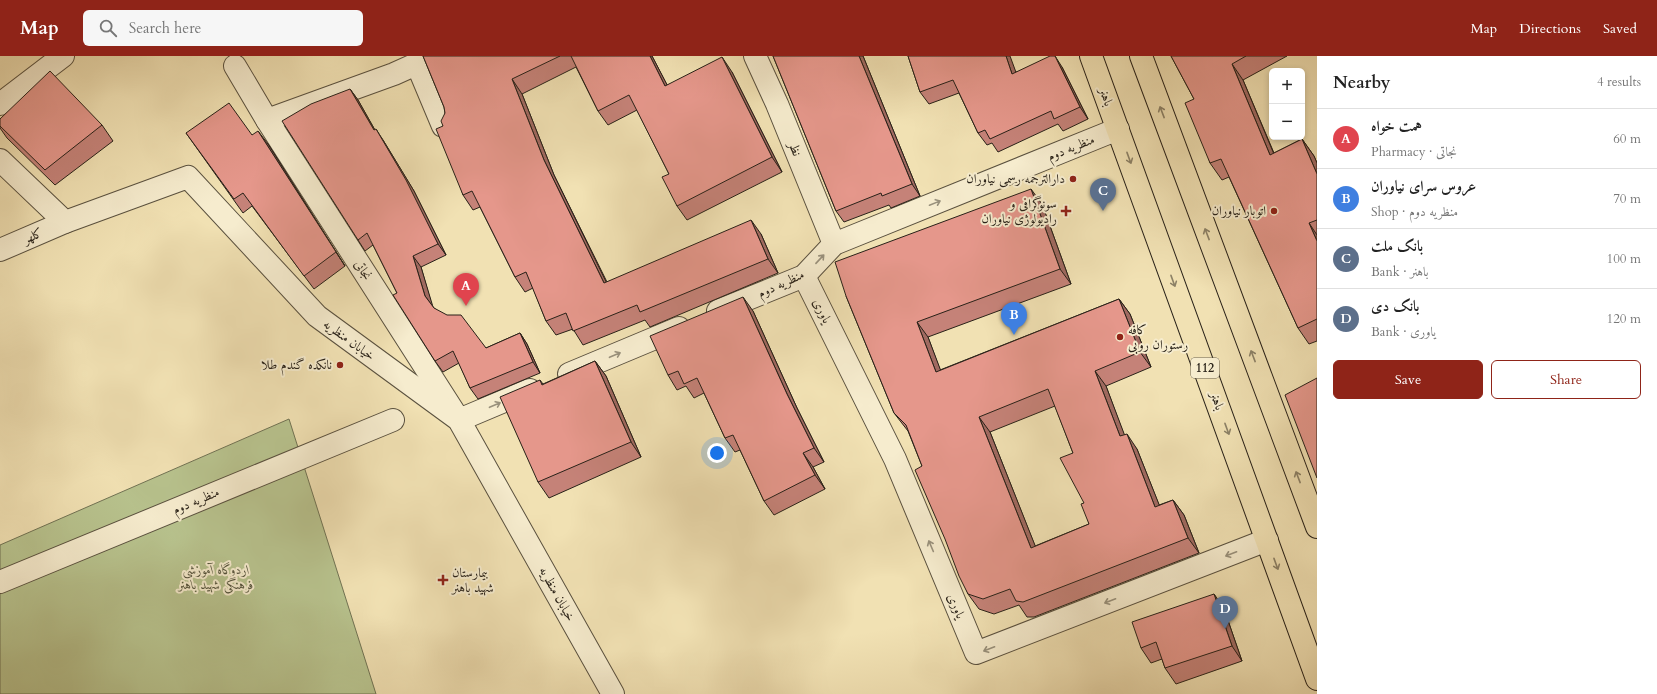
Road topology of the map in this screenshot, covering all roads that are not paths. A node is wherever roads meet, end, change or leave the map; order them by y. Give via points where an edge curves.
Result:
1 (63, 56) edge
2 (755, 56) edge
3 (1091, 56) edge
4 (1141, 56) edge
5 (425, 60) edge
6 (235, 66) dead end
7 (0, 104) edge
8 (267, 120) junction
9 (443, 126) edge
10 (1118, 129) junction
11 (0, 160) edge
12 (65, 222) junction
13 (834, 244) junction
14 (0, 250) edge
15 (804, 276) junction
16 (393, 420) dead end
17 (459, 420) junction
18 (1317, 527) edge
19 (1267, 540) junction
20 (0, 582) edge
21 (1317, 679) edge
22 (613, 694) edge

1 - 7 street
2 - 13 street, نظر
3 - 10 main road, باهنر / 112
18 -> 4 main road
5 - 8 street
5 - 9 street
6 - 8 street, نجاتی
8 - 17 street, نجاتی
13 -> 10 street, منظریه دوم
10 -> 19 main road, باهنر / 112
11 - 12 street
12 - 14 street, کلهر
12 - 17 street, خیابان منظریه via 188,177 317,316
15 -> 13 street, منظریه دوم
17 -> 15 street, منظریه دوم
19 -> 15 street, یاوری via 976,653 895,459
16 - 20 street, منظریه دوم
17 - 22 street, خیابان منظریه
19 -> 21 main road, باهنر / 112

